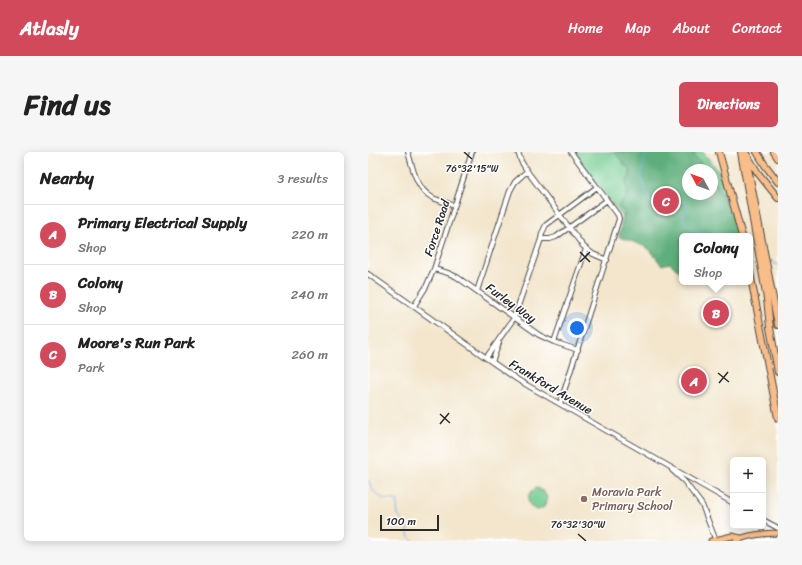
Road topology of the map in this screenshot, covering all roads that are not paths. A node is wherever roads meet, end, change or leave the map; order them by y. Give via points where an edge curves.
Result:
1 (408, 152) edge
2 (472, 152) edge
3 (518, 152) edge
4 (571, 152) edge
5 (720, 152) edge
6 (741, 152) edge
7 (745, 152) edge
8 (757, 152) edge
9 (774, 152) edge
10 (778, 158) edge
11 (527, 171) junction
12 (778, 182) edge
13 (598, 187) junction
14 (778, 198) edge
15 (607, 200) junction
16 (454, 206) junction
17 (560, 215) junction
18 (569, 228) junction
19 (740, 233) edge
20 (541, 239) junction
21 (586, 249) junction
22 (607, 260) junction
23 (434, 269) junction
24 (368, 274) edge
25 (752, 285) edge
26 (477, 291) junction
27 (767, 299) junction
28 (414, 306) junction
29 (514, 318) junction
30 (778, 325) edge
31 (501, 337) junction
32 (554, 342) junction
33 (778, 348) edge
34 (578, 350) junction
35 (486, 358) junction
36 (492, 362) junction
37 (778, 372) edge
38 (560, 404) junction
39 (778, 418) edge
40 (667, 466) junction
41 (690, 478) junction
42 (694, 494) junction
43 (730, 501) edge
44 (766, 522) edge
45 (778, 528) edge
46 (778, 533) edge
47 (738, 540) edge
48 (714, 541) edge

1 - 16 street via 421,187 434,198
2 - 16 street, Force Road
3 - 11 street
4 - 13 street
5 - 19 highway
6 - 27 highway
7 - 14 highway
7 - 30 highway
8 - 12 highway
9 - 10 highway
11 - 17 street
11 - 26 street via 515,182 510,191
13 - 15 street
13 - 17 street
15 - 18 street
15 - 22 street via 618,215 619,221
16 - 23 street, Force Road
17 - 18 street
17 - 20 street via 543,229
18 - 20 street via 553,238
18 - 21 street
20 - 29 street
21 - 22 street
21 - 32 street
22 - 34 street
23 - 26 street, Furley Way via 454,276
23 - 28 street, Force Road
24 - 28 street, Frankford Avenue
25 - 39 highway
26 - 29 street, Furley Way
27 - 33 highway
27 - 37 highway
28 - 35 street, Frankford Avenue
29 - 31 street
29 - 32 street, Furley Way
31 - 35 street
31 - 36 street
32 - 34 street, Furley Way
34 - 38 street
35 - 36 street, Frankford Avenue
36 - 38 street, Frankford Avenue
38 - 40 street, Frankford Avenue
40 - 41 street, Frankford Avenue
40 - 42 street via 684,480
41 - 42 street
41 - 43 street, Frankford Avenue
42 - 48 street via 705,511
44 - 45 street
46 - 47 main road via 760,534
47 - 48 main road via 732,536

